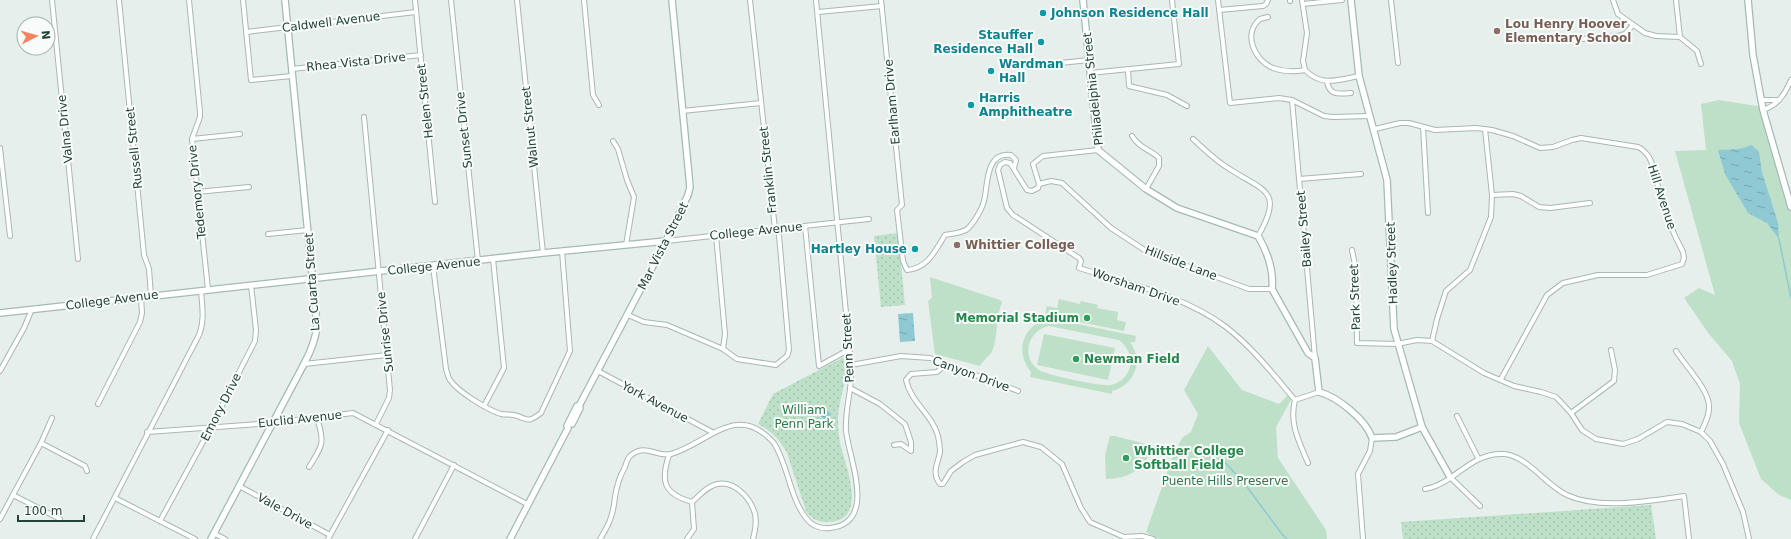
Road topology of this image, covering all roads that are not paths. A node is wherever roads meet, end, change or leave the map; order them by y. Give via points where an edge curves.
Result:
1 (52, 0) edge
2 (119, 0) edge
3 (189, 0) edge
4 (243, 0) edge
5 (285, 0) edge
6 (415, 0) edge
7 (451, 0) edge
8 (517, 0) edge
9 (584, 0) edge
10 (672, 0) edge
11 (750, 0) edge
12 (816, 0) edge
13 (882, 0) edge
14 (1083, 0) edge
15 (1172, 0) edge
16 (1218, 0) edge
17 (1268, 0) edge
18 (1342, 0) edge
19 (1351, 0) edge
20 (1391, 0) edge
21 (1613, 0) edge
22 (1676, 0) edge
23 (1748, 0) edge
24 (1303, 2) edge
25 (882, 6) junction
26 (1219, 10) junction
27 (416, 12) junction
28 (818, 12) junction
29 (1268, 17) dead end
30 (1633, 25) junction
31 (287, 27) junction
32 (246, 32) junction
33 (1680, 37) junction
34 (1571, 40) dead end
35 (421, 55) junction
36 (1089, 60) junction
37 (1398, 63) dead end
38 (1702, 64) dead end
39 (1032, 66) dead end
40 (292, 69) junction
41 (1128, 69) junction
42 (1305, 70) junction
43 (1090, 73) junction
44 (292, 76) junction
45 (1359, 76) junction
46 (1791, 80) edge
47 (1327, 82) junction
48 (1351, 93) dead end
49 (1292, 100) junction
50 (1761, 100) junction
51 (1779, 100) junction
52 (761, 103) junction
53 (599, 105) dead end
54 (1187, 106) dead end
55 (1763, 110) junction
56 (682, 111) junction
57 (1370, 116) junction
58 (364, 117) dead end
59 (1422, 128) junction
60 (1375, 129) junction
61 (1485, 129) junction
62 (240, 134) dead end
63 (1132, 136) dead end
64 (1193, 138) dead end
65 (192, 139) junction
66 (613, 141) dead end
67 (0, 148) edge
68 (1098, 150) junction
69 (1014, 168) junction
70 (1361, 174) dead end
71 (1299, 179) junction
72 (1039, 184) junction
73 (249, 187) dead end
74 (1146, 188) junction
75 (197, 192) junction
76 (1492, 195) junction
77 (435, 202) dead end
78 (1590, 203) dead end
79 (1791, 207) edge
80 (1428, 213) dead end
81 (869, 219) dead end
82 (839, 222) junction
83 (805, 226) junction
84 (775, 229) junction
85 (308, 230) junction
86 (268, 234) dead end
87 (10, 236) dead end
88 (716, 236) junction
89 (1258, 236) junction
90 (666, 241) junction
91 (626, 245) junction
92 (1352, 250) dead end
93 (562, 251) junction
94 (543, 253) junction
95 (78, 259) dead end
96 (493, 259) junction
97 (478, 261) junction
98 (433, 266) junction
99 (379, 272) junction
100 (312, 279) junction
101 (251, 285) junction
102 (208, 289) junction
103 (1272, 289) junction
104 (201, 290) junction
105 (151, 296) junction
106 (141, 297) junction
107 (32, 309) junction
108 (0, 313) edge
109 (628, 315) junction
110 (1432, 341) junction
111 (1397, 344) junction
112 (723, 349) junction
113 (850, 349) junction
114 (1611, 350) dead end
115 (1676, 351) dead end
116 (387, 355) junction
117 (1315, 358) junction
118 (944, 363) junction
119 (304, 364) junction
120 (851, 365) junction
121 (0, 371) edge
122 (598, 371) junction
123 (1501, 379) junction
124 (850, 388) junction
125 (1018, 392) dead end
126 (1319, 392) junction
127 (1295, 400) junction
128 (98, 404) dead end
129 (484, 406) junction
130 (1571, 413) junction
131 (1457, 416) dead end
132 (52, 418) dead end
133 (317, 418) junction
134 (272, 423) junction
135 (376, 424) junction
136 (1422, 427) junction
137 (211, 428) junction
138 (388, 430) junction
139 (147, 432) junction
140 (712, 432) junction
141 (1701, 432) junction
142 (1372, 438) junction
143 (41, 443) junction
144 (894, 445) dead end
145 (669, 454) junction
146 (1478, 458) junction
147 (1308, 463) dead end
148 (454, 465) junction
149 (309, 467) dead end
150 (87, 471) dead end
151 (1450, 477) junction
152 (239, 486) junction
153 (1425, 489) dead end
154 (13, 495) junction
155 (115, 498) junction
156 (692, 502) junction
157 (527, 504) junction
158 (1480, 506) dead end
159 (0, 519) edge
160 (60, 519) dead end
161 (160, 521) junction
162 (215, 534) junction
163 (329, 537) edge
164 (93, 539) edge
165 (195, 539) edge
166 (211, 539) edge
167 (225, 539) edge
168 (415, 539) edge
169 (510, 539) edge
170 (600, 539) edge
171 (687, 539) edge
172 (753, 539) edge
173 (1153, 539) edge
174 (1363, 539) edge
175 (1689, 539) edge
176 (1749, 539) edge

1 - 95 street, Valna Drive
2 - 105 street, Russell Street via 144,254 149,269
3 - 65 street, Tedemory Drive via 200,112
4 - 32 street
5 - 31 street, La Cuarta Street
6 - 27 street, Helen Street
7 - 97 street, Sunset Drive
8 - 94 street, Walnut Street
9 - 53 street via 593,95
10 - 56 street, Mar Vista Street
11 - 52 street, Franklin Street
12 - 28 street, Penn Street
13 - 25 street, Earlham Drive
14 - 36 street, Philadelphia Street
15 - 41 street via 1179,64
16 - 26 street
17 - 26 street via 1263,6
18 - 24 street
19 - 45 street, Hadley Street
20 - 37 street
21 - 30 street via 1618,14
22 - 33 street
23 - 50 street via 1753,55
24 - 42 street via 1307,33 1303,61
25 - 28 street
25 - 69 street, Earlham Drive via 902,205 897,210 903,261 907,270 928,262 945,235 966,229 976,217 984,202 989,171 996,160 1004,155 1011,155 1016,160
26 - 49 street via 1230,103 1279,98
27 - 31 street, Caldwell Avenue
27 - 35 street, Helen Street
28 - 82 street, Penn Street
29 - 42 street via 1260,19 1254,28 1251,42 1254,49 1271,68 1288,72
30 - 33 street via 1648,34
30 - 34 street via 1625,34 1618,36
31 - 32 street, Caldwell Avenue
31 - 40 street, La Cuarta Street
32 - 44 street, Rhea Vista Drive via 251,80
33 - 38 street via 1697,51
35 - 40 street, Rhea Vista Drive
35 - 77 street, Helen Street
36 - 39 street
36 - 43 street, Philadelphia Street
40 - 44 street, La Cuarta Street
41 - 43 street
41 - 54 street via 1129,86 1167,95
42 - 47 street via 1317,80
43 - 68 street, Philadelphia Street
44 - 85 street, La Cuarta Street
45 - 47 street
45 - 57 street, Hadley Street
46 - 51 street
47 - 48 street via 1329,90 1333,93
49 - 57 street via 1324,116
49 - 71 street, Bailey Street
50 - 51 street
50 - 55 street
51 - 55 street via 1772,107
52 - 56 street
52 - 84 street, Franklin Street
55 - 79 street
56 - 90 street, Mar Vista Street via 690,187
57 - 60 street, Hadley Street
58 - 99 street, Sunrise Drive
59 - 60 street, Hill Avenue via 1404,123
59 - 61 street, Hill Avenue
59 - 80 street
60 - 111 street, Hadley Street via 1389,194 1394,329
61 - 76 street
61 - 123 street, Hill Avenue via 1513,136 1540,148 1553,147 1581,138 1643,149 1654,169 1659,192 1684,258 1682,264 1647,275 1598,275 1563,283 1547,295
62 - 65 street
63 - 74 street via 1139,146 1159,158 1159,166
64 - 89 street via 1213,158 1266,191 1270,200 1270,210
65 - 75 street, Tedemory Drive
66 - 91 street via 634,196
67 - 87 street
68 - 72 street via 1043,156 1033,164
68 - 74 street, Philadelphia Street
69 - 72 street via 1027,190 1032,191 1038,188
69 - 127 street, Worsham Drive via 1005,162 998,170 1007,208 1013,215 1079,258 1079,268 1184,303 1225,326 1245,344
70 - 71 street
71 - 117 street, Bailey Street
72 - 103 street, Hillside Lane via 1051,181 1062,183 1111,228 1146,251 1249,289
73 - 75 street
74 - 89 street, Philadelphia Street via 1177,208
75 - 102 street, Tedemory Drive
76 - 78 street via 1513,194 1539,207 1550,208
76 - 110 street via 1491,217 1475,260 1470,270 1446,291
81 - 82 street, College Avenue
82 - 83 street, College Avenue
82 - 113 street, Penn Street
83 - 84 street, College Avenue
83 - 113 street via 819,366
84 - 88 street, College Avenue
84 - 112 street, Franklin Street via 779,235 789,350 776,365 737,359
85 - 86 street
85 - 100 street, La Cuarta Street
88 - 90 street, College Avenue
88 - 112 street via 725,334
89 - 103 street via 1271,265 1274,278
90 - 91 street, College Avenue
90 - 109 street, Mar Vista Street
91 - 93 street, College Avenue
92 - 111 street, Park Street via 1356,270 1357,343
93 - 94 street, College Avenue
93 - 129 street via 570,351 541,413 533,420 524,420
94 - 96 street, College Avenue
96 - 97 street, College Avenue
96 - 129 street via 504,368
97 - 98 street, College Avenue
98 - 99 street, College Avenue
98 - 129 street via 446,369 455,385
99 - 100 street, College Avenue
99 - 116 street, Sunrise Drive
100 - 101 street, College Avenue
100 - 119 street, La Cuarta Street via 317,334
101 - 102 street, College Avenue
101 - 137 street, Emory Drive via 256,330 254,341
102 - 104 street, College Avenue
103 - 117 street via 1308,353
104 - 105 street, College Avenue
104 - 139 street via 203,316 199,335
105 - 106 street, College Avenue
106 - 107 street, College Avenue
106 - 128 street via 140,322
107 - 108 street, College Avenue
107 - 121 street
109 - 112 street via 644,322 666,325
109 - 122 street, Mar Vista Street
110 - 111 street via 1417,340
110 - 123 street via 1484,372
111 - 136 street, Hadley Street
113 - 120 street, Penn Street
114 - 130 street via 1615,370 1614,381
115 - 141 street via 1707,396 1710,406
116 - 119 street
116 - 135 street, Sunrise Drive via 389,398
117 - 126 street
118 - 120 street, Canyon Drive via 930,358 902,356
118 - 125 street, Canyon Drive
118 - 173 street via 937,372 911,374 906,380 912,397 929,417 938,435 940,452 936,465 936,479 940,484 943,484 951,471 975,455 1023,442 1041,447 1062,464 1081,508 1090,522 1124,537 1142,536
119 - 134 street, La Cuarta Street
120 - 124 street, Penn Street
122 - 140 street, York Avenue
122 - 157 street, Mar Vista Street via 570,428
123 - 130 street via 1514,386 1556,397
124 - 140 street, Penn Street via 846,432 855,472 857,499 853,515 836,527 816,526 806,518 778,449 768,437 756,429 743,426 729,426
124 - 144 street via 880,404 905,424 911,451 901,444
126 - 127 street
126 - 142 street via 1337,400 1364,423
127 - 147 street via 1292,420
130 - 141 street via 1582,430 1596,439 1623,444 1638,439 1667,422 1682,424
131 - 146 street
132 - 143 street
133 - 134 street, Euclid Avenue
133 - 135 street, Euclid Avenue via 353,413
133 - 149 street via 323,435 321,448
134 - 137 street, Euclid Avenue
134 - 152 street, La Cuarta Street
135 - 138 street, Euclid Avenue
136 - 142 street via 1396,437
136 - 151 street, Hadley Street
137 - 139 street, Euclid Avenue
137 - 161 street, Emory Drive
138 - 148 street, Euclid Avenue
138 - 163 street
139 - 155 street
140 - 145 street, Penn Street via 697,443
141 - 176 street via 1724,464 1743,512
142 - 174 street via 1370,451 1358,474
143 - 150 street via 85,466
143 - 154 street
145 - 156 street via 664,469 665,483 669,491 678,498
145 - 170 street via 651,450 638,451 629,457 618,484 611,517
146 - 151 street
146 - 175 street via 1506,454 1521,460 1567,495 1588,502 1684,496
148 - 157 street, Euclid Avenue
148 - 168 street
151 - 153 street via 1441,484
151 - 158 street, Hadley Street
152 - 162 street, La Cuarta Street
152 - 163 street, Vale Drive
154 - 159 street
154 - 160 street
155 - 161 street
155 - 164 street
156 - 171 street via 694,529
156 - 172 street via 704,490 715,485 728,484 736,488 748,499 756,515
157 - 169 street, Mar Vista Street
161 - 165 street
162 - 166 street, La Cuarta Street
162 - 167 street

